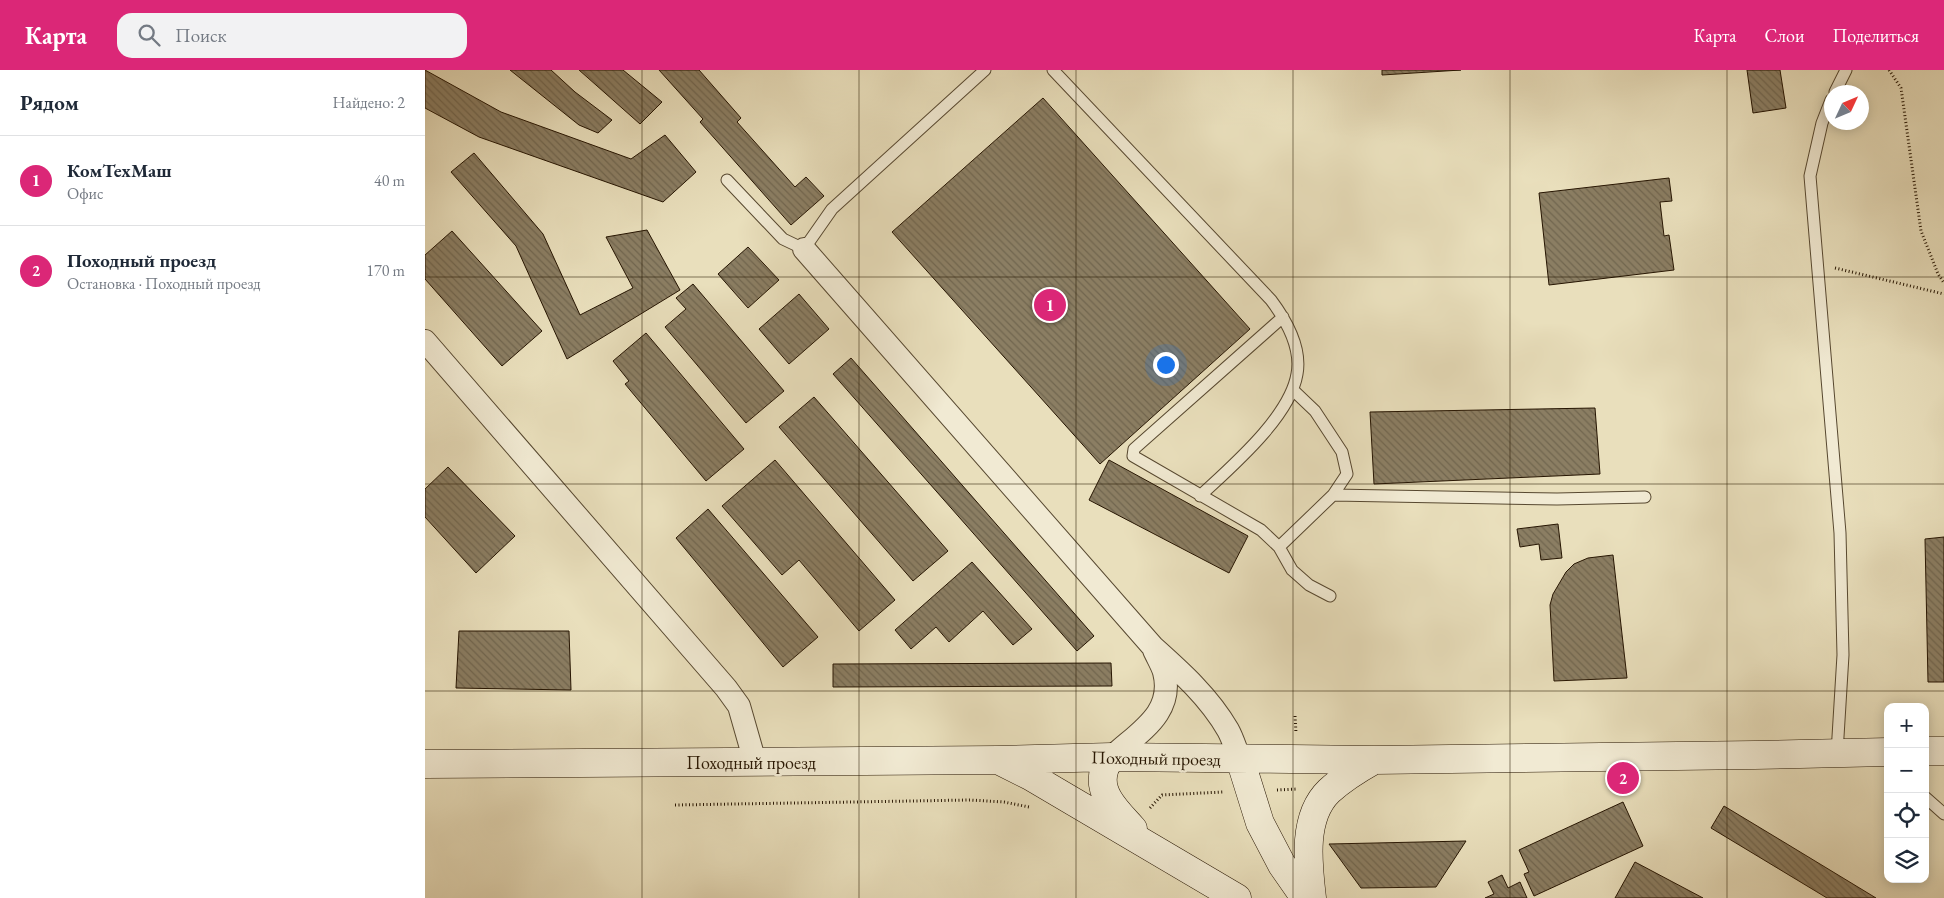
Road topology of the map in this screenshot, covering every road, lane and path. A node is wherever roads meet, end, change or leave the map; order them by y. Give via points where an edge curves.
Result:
1 (985, 70) edge
2 (1053, 70) edge
3 (1846, 70) edge
4 (1889, 70) edge
5 (1838, 85) edge
6 (1824, 118) edge
7 (727, 180) dead end
8 (804, 249) junction
9 (1818, 263) junction
10 (1944, 283) edge
11 (1944, 294) edge
12 (1283, 317) junction
13 (425, 341) edge
14 (1293, 390) junction
15 (1333, 495) junction
16 (1200, 496) junction
17 (1645, 497) dead end
18 (1279, 547) junction
19 (1330, 596) dead end
20 (1153, 647) junction
21 (1295, 716) dead end
22 (1296, 741) dead end
23 (1929, 751) edge
24 (1944, 751) edge
25 (1837, 753) junction
26 (1884, 754) edge
27 (1112, 757) junction
28 (1240, 759) junction
29 (999, 760) junction
30 (1374, 760) junction
31 (755, 762) junction
32 (425, 764) edge
33 (1929, 801) edge
34 (675, 805) dead end
35 (1037, 811) dead end
36 (1944, 814) edge
37 (1151, 847) junction
38 (1237, 898) edge
39 (1305, 898) edge
40 (1312, 898) edge

1 - 8 lane via 832,209
2 - 12 lane via 1271,300
3 - 5 lane
4 - 10 path via 1901,88 1921,231
6 - 9 lane via 1810,176
7 - 8 lane via 783,239
8 - 20 street
9 - 11 path
9 - 25 lane via 1840,532 1843,655
12 - 14 lane via 1297,349
12 - 16 lane via 1134,448 1133,456
13 - 31 street via 726,688 739,706
14 - 15 lane via 1315,411 1342,452 1347,474
14 - 16 lane via 1269,427
15 - 17 lane via 1557,499
15 - 18 lane
16 - 18 lane via 1261,530
18 - 19 lane via 1292,570 1309,585
20 - 27 street via 1164,672 1164,693 1159,713 1149,726
20 - 28 street via 1211,704 1229,732
21 - 22 path
23 - 24 main road
25 - 26 main road, Походный проезд
25 - 30 main road, Походный проезд
27 - 28 main road, Походный проезд
27 - 29 main road, Походный проезд
27 - 37 main road via 1104,771 1103,785 1110,803
28 - 30 main road, Походный проезд
28 - 39 main road via 1260,823 1282,866
29 - 31 main road, Походный проезд
29 - 37 main road
30 - 40 main road via 1349,774 1328,792 1316,810 1307,862
31 - 32 main road, Походный проезд
33 - 36 lane
34 - 35 path via 970,800 1005,802
37 - 38 main road

